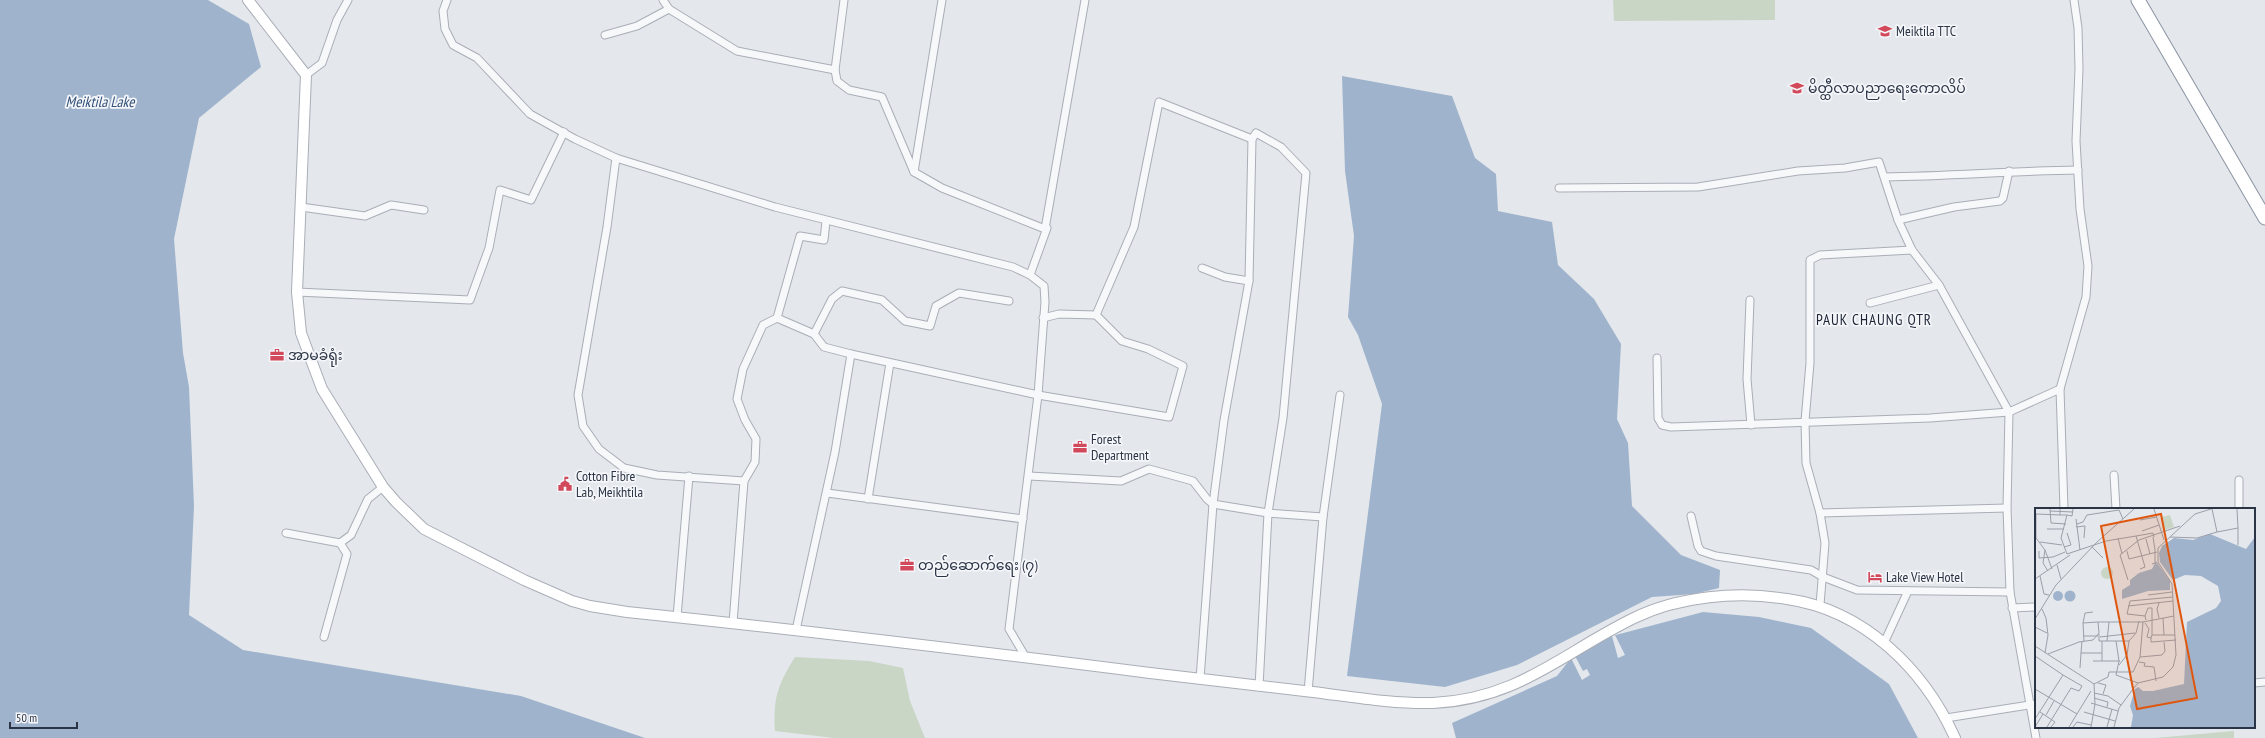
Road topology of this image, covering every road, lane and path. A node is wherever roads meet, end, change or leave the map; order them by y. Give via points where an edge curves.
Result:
1 (248, 0) edge
2 (348, 0) edge
3 (447, 0) edge
4 (663, 0) edge
5 (844, 0) edge
6 (942, 0) edge
7 (1085, 0) edge
8 (2074, 0) edge
9 (2138, 0) edge
10 (669, 9) junction
11 (605, 35) dead end
12 (835, 70) junction
13 (306, 75) junction
14 (564, 132) junction
15 (1252, 139) junction
16 (616, 158) junction
17 (2078, 170) junction
18 (2009, 171) junction
19 (914, 172) junction
20 (1885, 177) junction
21 (1560, 188) dead end
22 (301, 207) junction
23 (424, 210) dead end
24 (2265, 218) edge
25 (1898, 220) junction
26 (826, 221) junction
27 (1045, 228) junction
28 (1912, 250) junction
29 (1202, 268) dead end
30 (1030, 275) junction
31 (1249, 281) junction
32 (1939, 285) junction
33 (297, 292) junction
34 (1750, 300) dead end
35 (1009, 301) dead end
36 (1870, 303) dead end
37 (1096, 315) junction
38 (777, 318) junction
39 (1044, 318) junction
40 (814, 334) junction
41 (851, 354) junction
42 (1657, 358) dead end
43 (890, 363) junction
44 (2060, 389) junction
45 (1340, 395) dead end
46 (1038, 396) junction
47 (2009, 412) junction
48 (1805, 421) junction
49 (1751, 425) junction
50 (2114, 475) dead end
51 (689, 476) junction
52 (1029, 476) junction
53 (2239, 480) dead end
54 (744, 481) junction
55 (383, 487) junction
56 (827, 493) junction
57 (868, 499) junction
58 (1213, 504) junction
59 (2007, 508) junction
60 (2064, 508) edge
61 (2116, 508) edge
62 (2239, 508) edge
63 (1268, 513) junction
64 (1820, 513) junction
65 (1691, 516) dead end
66 (1323, 517) junction
67 (1023, 520) junction
68 (286, 533) dead end
69 (340, 544) junction
70 (1823, 577) junction
71 (1908, 591) junction
72 (2010, 592) junction
73 (1820, 605) junction
74 (2035, 607) edge
75 (2012, 608) junction
76 (677, 617) junction
77 (733, 623) junction
78 (796, 630) junction
79 (324, 638) dead end
80 (1884, 642) junction
81 (1025, 656) junction
82 (1200, 679) junction
83 (2265, 682) edge
84 (2255, 683) edge
85 (1259, 687) junction
86 (1308, 692) junction
87 (2033, 704) edge
88 (1946, 718) junction
89 (2035, 727) edge
90 (2035, 728) edge
91 (1955, 738) edge
92 (2036, 738) edge

1 - 13 street
2 - 13 street via 337,20 322,63
3 - 14 street via 443,11 445,29 453,45 477,58 530,114
4 - 10 street
5 - 12 street
6 - 19 street
7 - 27 street
8 - 17 street via 2079,69 2076,141
9 - 24 highway
10 - 11 street via 637,26
10 - 12 street via 737,51
12 - 19 street via 837,81 849,90 882,97
13 - 22 street
14 - 16 street
14 - 33 street via 531,200 500,190 489,248 470,300
15 - 31 street
15 - 37 street via 1159,102 1134,227
15 - 63 street via 1256,132 1282,147 1306,174 1283,418
16 - 26 street
16 - 51 street via 607,227 578,395 583,426 599,449 624,468 656,475
17 - 18 street
17 - 44 street via 2088,266 2086,297
18 - 20 street via 1954,176
18 - 25 street via 2003,198 2000,201 1954,207
19 - 27 street via 942,188
20 - 21 street via 1879,162 1845,168 1798,171 1698,187
20 - 25 street
22 - 23 street via 365,216 391,205
22 - 33 street
25 - 28 street
26 - 30 street via 1013,267
26 - 38 street via 824,240 800,236
27 - 30 street
28 - 32 street
28 - 48 street via 1820,255 1810,260 1810,363
29 - 31 street via 1225,277
30 - 39 street via 1044,286
31 - 58 street via 1224,420
32 - 36 street
32 - 47 street
33 - 55 street via 301,333 322,389
34 - 49 street via 1746,379
35 - 40 street via 959,293 936,306 930,326 904,321 882,300 842,292 832,300
37 - 39 street via 1059,314
37 - 46 street via 1122,342 1148,349 1183,366 1169,417
38 - 40 street
38 - 54 street via 763,325 741,376 737,398 745,420 756,438 755,462
39 - 46 street
40 - 41 street via 824,347
41 - 43 street
41 - 56 street
42 - 49 street via 1658,418 1662,425
43 - 46 street
43 - 57 street
44 - 47 street
44 - 60 street
45 - 66 street
46 - 52 street
47 - 48 street via 1930,418
47 - 59 street
48 - 49 street
48 - 64 street via 1806,463
50 - 61 street
51 - 54 street
51 - 76 street
52 - 58 street via 1121,481 1149,469 1194,481
52 - 67 street
53 - 62 street
54 - 77 street
55 - 69 street via 368,499 351,535
55 - 76 street via 424,529 551,592 590,606
56 - 57 street
56 - 78 street
57 - 67 street
58 - 63 street
58 - 82 street
59 - 64 street
59 - 72 street
63 - 66 street
63 - 85 street
64 - 70 street via 1825,544
65 - 70 street via 1698,546 1702,551 1716,556 1812,570
66 - 86 street
67 - 81 street via 1009,629
68 - 69 street
69 - 79 street via 347,554
70 - 71 street via 1857,590
70 - 73 street
71 - 72 street
71 - 80 street
72 - 75 street
73 - 80 street via 1843,615
73 - 86 street via 1760,596 1707,598 1669,606 1636,617 1535,676 1475,699 1410,703
74 - 75 street
75 - 87 street
76 - 77 street
77 - 78 street
78 - 81 street
80 - 88 street via 1917,677
81 - 82 street
82 - 85 street
83 - 84 street
85 - 86 street
87 - 88 street
87 - 89 street
88 - 91 street
90 - 92 street

